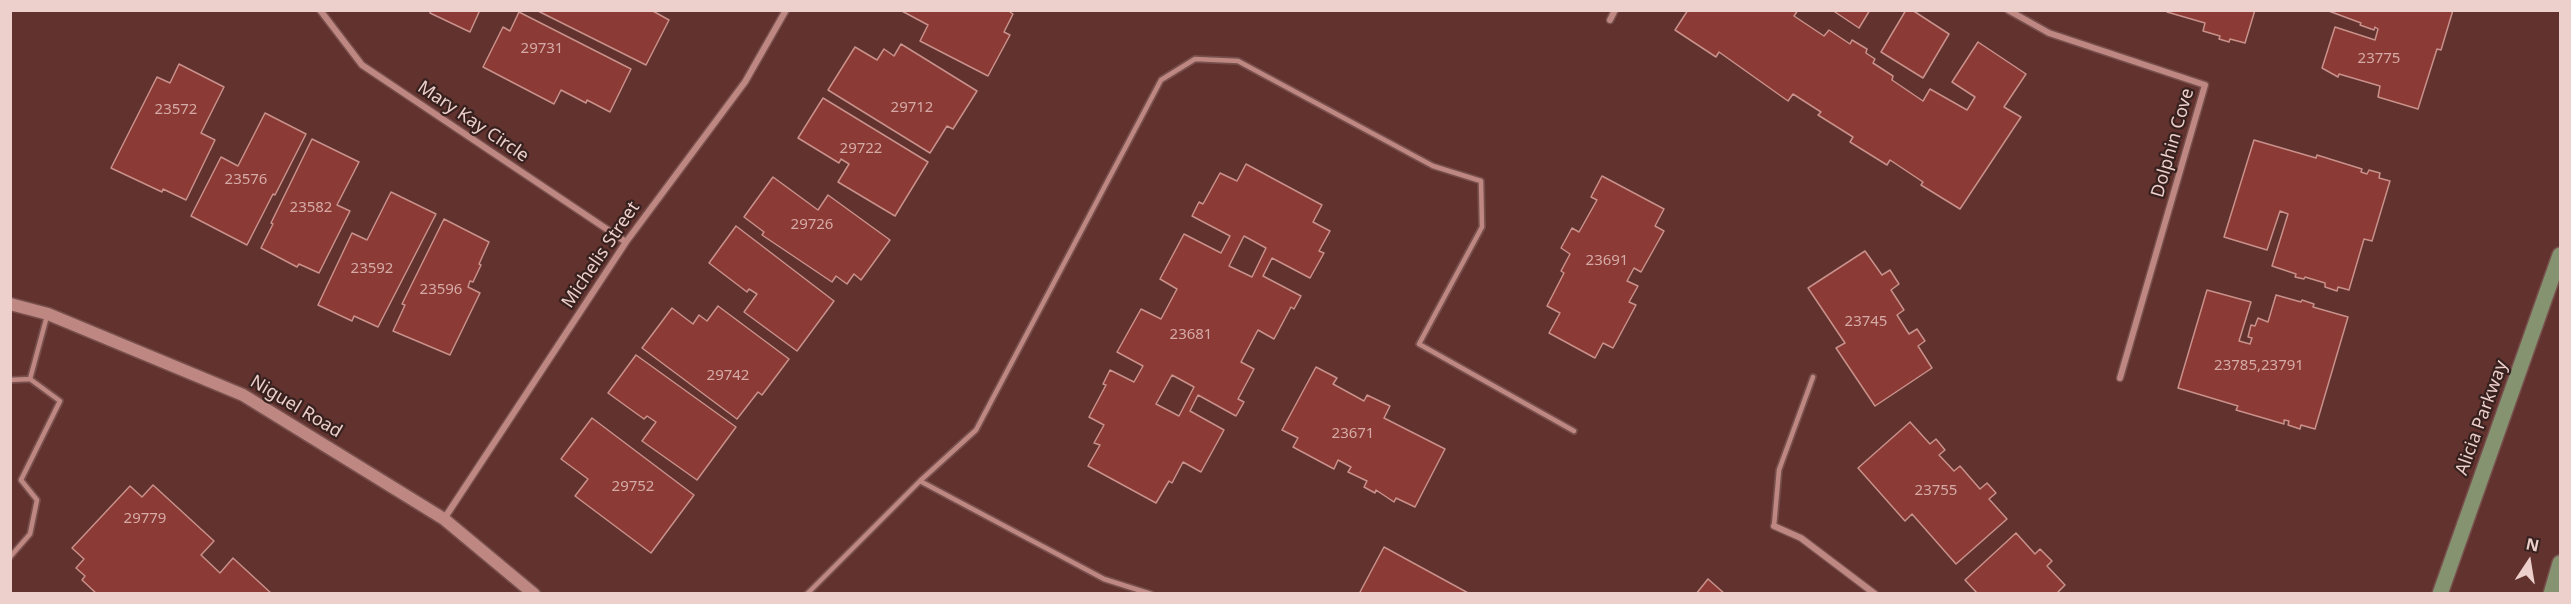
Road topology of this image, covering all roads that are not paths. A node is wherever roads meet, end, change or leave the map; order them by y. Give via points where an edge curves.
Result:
1 (320, 10) edge
2 (786, 10) edge
3 (1615, 10) edge
4 (2008, 10) edge
5 (1610, 20) dead end
6 (626, 242) junction
7 (2560, 255) edge
8 (10, 304) edge
9 (48, 314) junction
10 (1813, 378) dead end
11 (2120, 378) dead end
12 (30, 379) junction
13 (10, 380) edge
14 (1574, 431) dead end
15 (920, 481) junction
16 (444, 519) junction
17 (1774, 526) joint
18 (10, 557) edge
19 (2560, 563) edge
20 (534, 594) edge
21 (807, 594) edge
22 (1151, 594) edge
23 (1875, 594) edge
24 (2440, 594) edge
25 (2551, 594) edge

1 - 6 street, Mary Kay Circle via 362,65
2 - 6 street, Michelis Street via 745,82
3 - 5 street
4 - 11 street, Dolphin Cove via 2049,33 2205,85
6 - 16 street, Michelis Street
7 - 24 main road, Alicia Parkway
8 - 9 main road, Niguel Road
9 - 12 lane
9 - 16 main road, Niguel Road via 243,396
10 - 17 lane via 1779,470
12 - 13 lane
12 - 18 lane via 60,401 21,480 37,500 30,534
14 - 15 lane via 1419,344 1482,227 1481,181 1433,166 1238,61 1195,59 1161,80 976,430
15 - 21 lane
15 - 22 lane via 1104,579
16 - 20 main road, Niguel Road
17 - 23 street via 1801,538
19 - 25 main road

